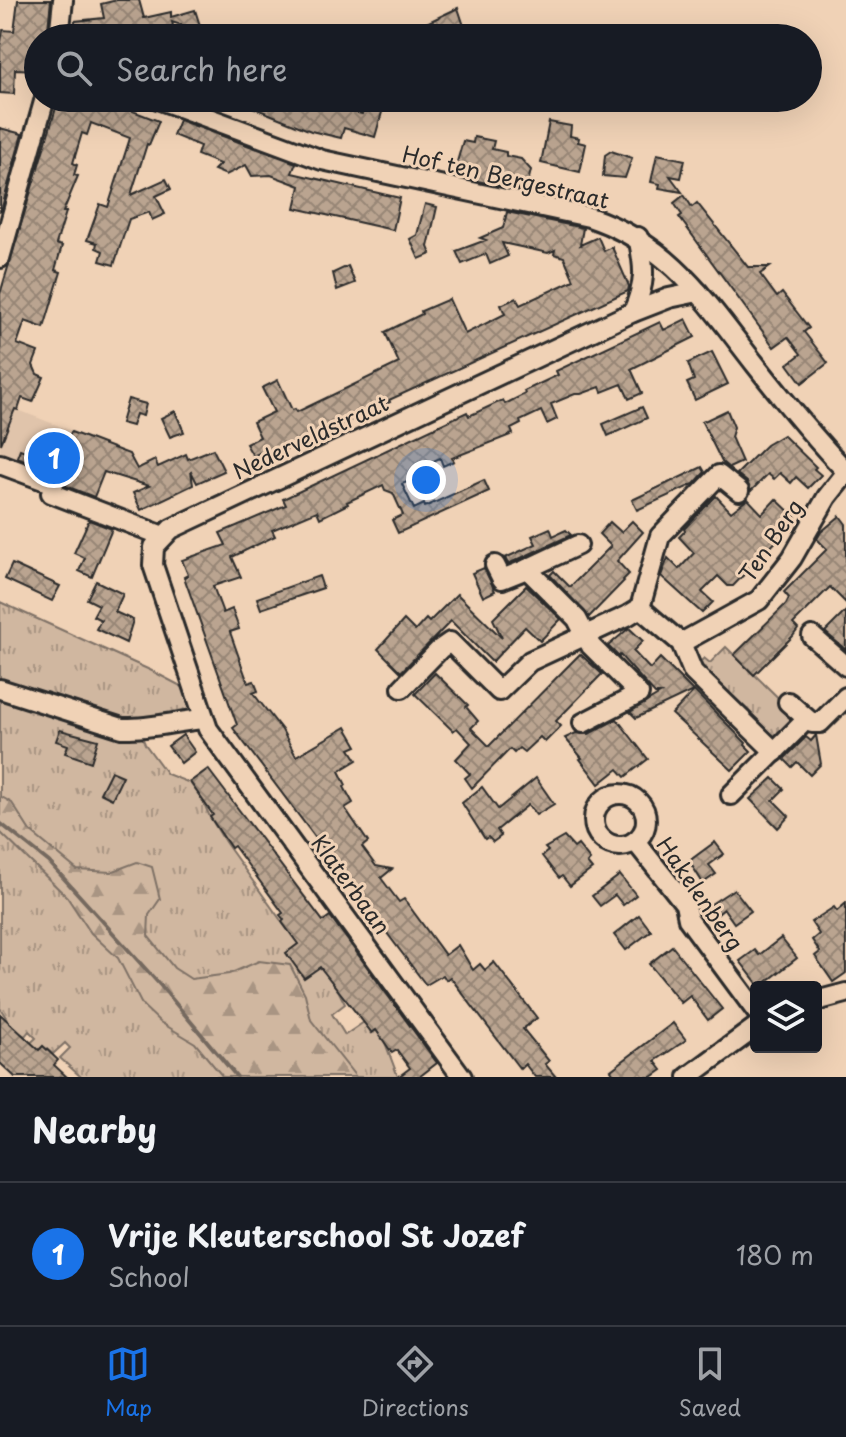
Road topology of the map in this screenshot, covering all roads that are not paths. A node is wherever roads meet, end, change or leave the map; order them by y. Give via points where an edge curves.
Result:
1 (63, 0) edge
2 (60, 24) edge
3 (41, 112) edge
4 (193, 112) edge
5 (638, 237) junction
6 (0, 258) edge
7 (698, 292) junction
8 (633, 312) junction
9 (0, 464) edge
10 (846, 472) edge
11 (739, 491) dead end
12 (163, 536) junction
13 (578, 545) dead end
14 (495, 565) dead end
15 (527, 569) junction
16 (640, 608) junction
17 (812, 636) dead end
18 (585, 637) junction
19 (681, 643) junction
20 (846, 666) edge
21 (402, 688) dead end
22 (0, 689) edge
23 (846, 697) edge
24 (788, 702) dead end
25 (204, 719) junction
26 (806, 720) junction
27 (583, 723) dead end
28 (775, 752) junction
29 (731, 795) dead end
30 (635, 841) dead end
31 (846, 993) edge
32 (822, 999) edge
33 (750, 1003) edge
34 (750, 1031) edge
35 (462, 1077) edge
36 (688, 1077) edge

1 - 2 street
3 - 6 street
4 - 5 street, Hof ten Bergestraat via 322,160 589,217
5 - 7 street, Hof ten Bergestraat
5 - 8 street via 645,270
7 - 8 street, Nederveldstraat
7 - 10 street, Hof ten Bergestraat
8 - 12 street, Nederveldstraat via 256,487
9 - 12 street via 54,484 51,493
10 - 19 street, Ten Berg via 759,600
11 - 16 street via 719,475 660,536
12 - 25 street, Klaterbaan via 154,547 153,565
13 - 15 street
14 - 15 street via 502,579
15 - 18 street via 577,619
16 - 18 street
16 - 19 street
17 - 20 street
18 - 21 street via 530,661 499,691 450,642
18 - 27 street via 639,694
19 - 28 street via 693,672
22 - 25 street via 122,728
23 - 26 street via 820,723
24 - 26 street
25 - 35 street, Klaterbaan
26 - 28 street
28 - 29 street
30 - 33 street, Hakelenberg via 685,904 688,919
31 - 32 street
34 - 36 street

